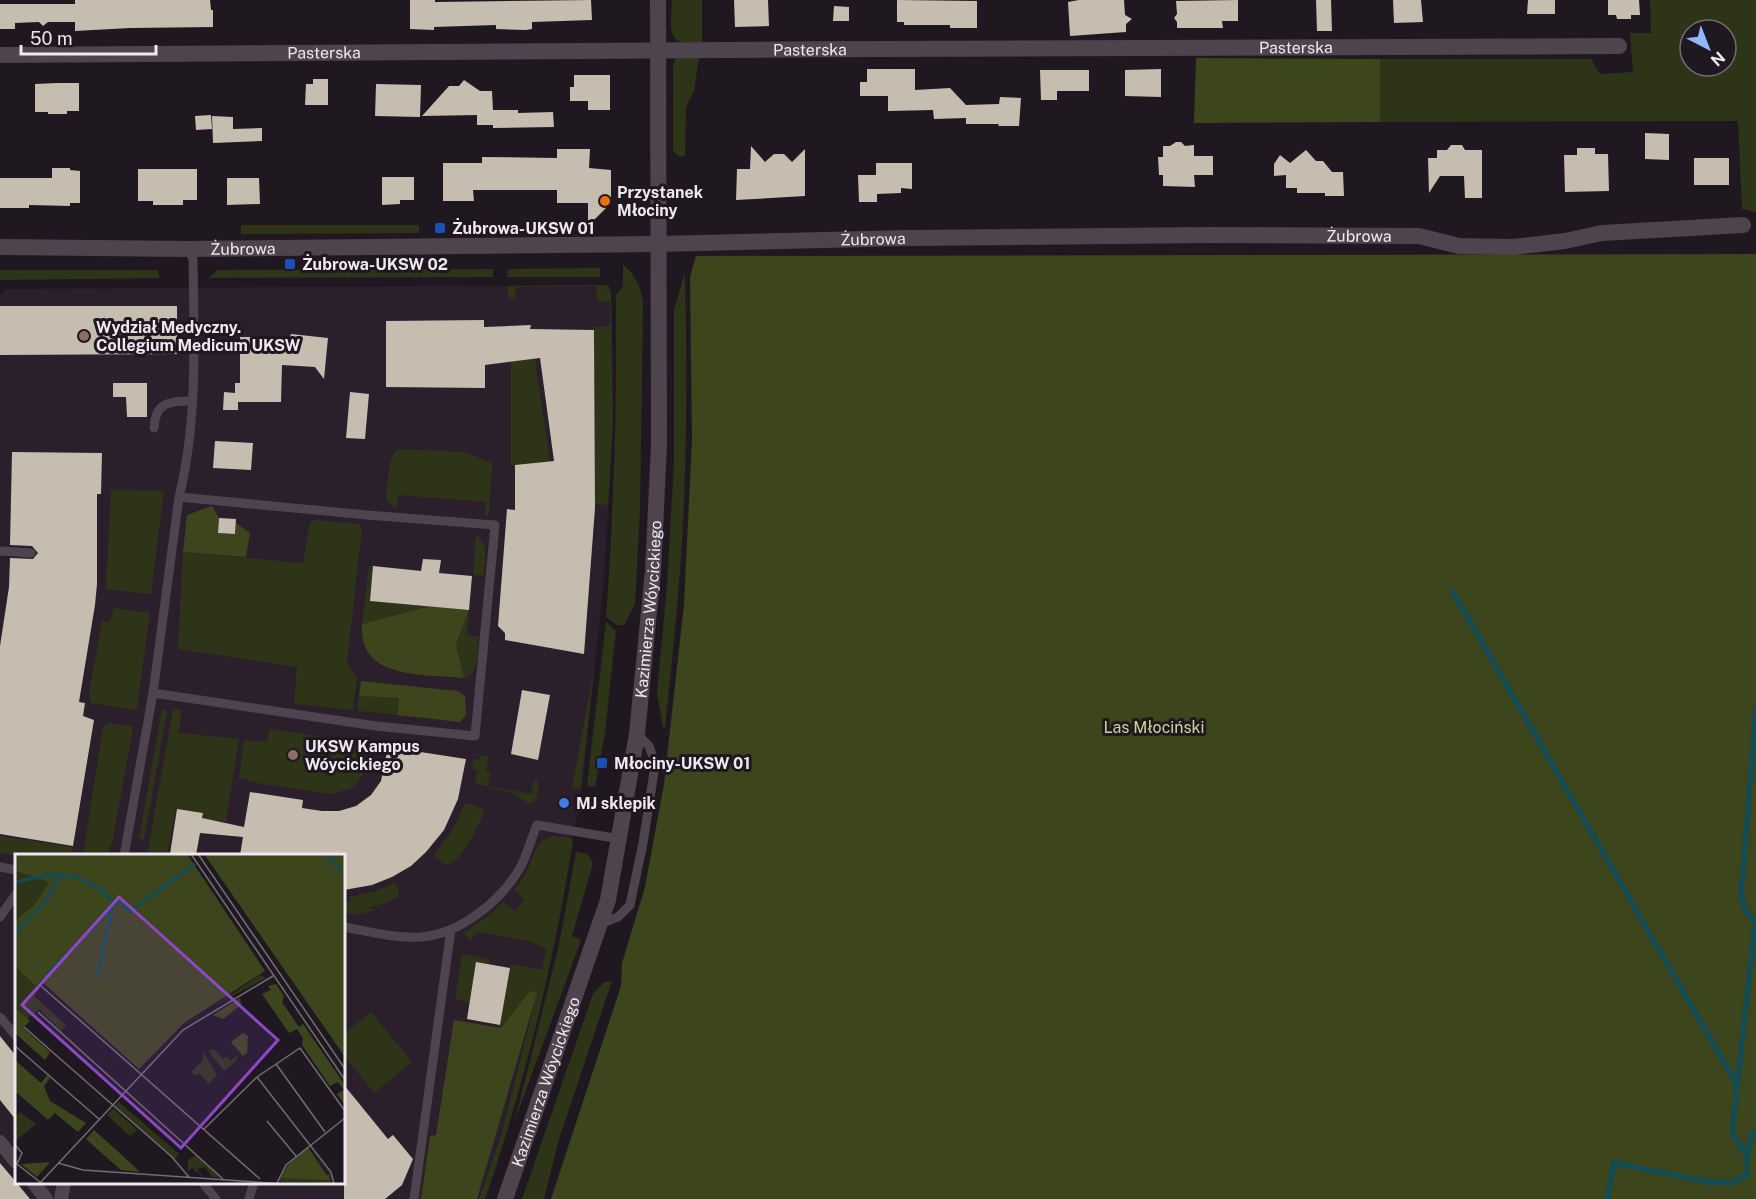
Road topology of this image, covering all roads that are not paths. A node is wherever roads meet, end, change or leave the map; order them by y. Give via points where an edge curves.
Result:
1 (658, 0) edge
2 (1619, 46) dead end
3 (657, 49) junction
4 (0, 55) edge
5 (1743, 225) dead end
6 (657, 244) junction
7 (0, 247) edge
8 (189, 249) junction
9 (192, 401) junction
10 (154, 428) dead end
11 (179, 497) junction
12 (0, 551) edge
13 (31, 553) dead end
14 (153, 693) junction
15 (637, 734) junction
16 (620, 839) junction
17 (124, 854) edge
18 (0, 867) edge
19 (15, 870) edge
20 (15, 895) edge
21 (0, 917) edge
22 (600, 924) junction
23 (345, 927) edge
24 (451, 929) junction
25 (0, 1017) edge
26 (15, 1035) edge
27 (0, 1142) edge
28 (15, 1161) edge
29 (35, 1184) edge
30 (64, 1184) edge
31 (204, 1184) edge
32 (253, 1184) edge
33 (46, 1199) edge
34 (62, 1199) edge
35 (216, 1199) edge
36 (249, 1199) edge
37 (414, 1199) edge
38 (505, 1199) edge

1 - 3 street, Kazimierza Wóycickiego
2 - 3 street, Pasterska
3 - 4 street, Pasterska
3 - 6 street, Kazimierza Wóycickiego
5 - 6 street, Żubrowa via 1602,233 1513,248 1459,246 1419,236 1221,235
6 - 8 street, Żubrowa
6 - 15 street, Kazimierza Wóycickiego via 656,524
7 - 8 street, Żubrowa
8 - 9 lane via 194,260
9 - 10 lane via 162,406 154,418
9 - 11 lane
11 - 14 lane
11 - 14 lane via 495,525 476,736 376,726
12 - 13 lane
14 - 17 lane
15 - 16 street, Kazimierza Wóycickiego
15 - 22 lane via 649,746 654,772 643,843 630,905 618,917
16 - 22 street, Kazimierza Wóycickiego
16 - 24 lane via 537,825 521,866 506,887 479,912
18 - 19 lane
20 - 21 lane
22 - 38 street, Kazimierza Wóycickiego
23 - 24 lane via 421,937
24 - 37 lane
25 - 26 lane
27 - 28 street
29 - 33 street
30 - 34 street
31 - 35 lane
32 - 36 lane

